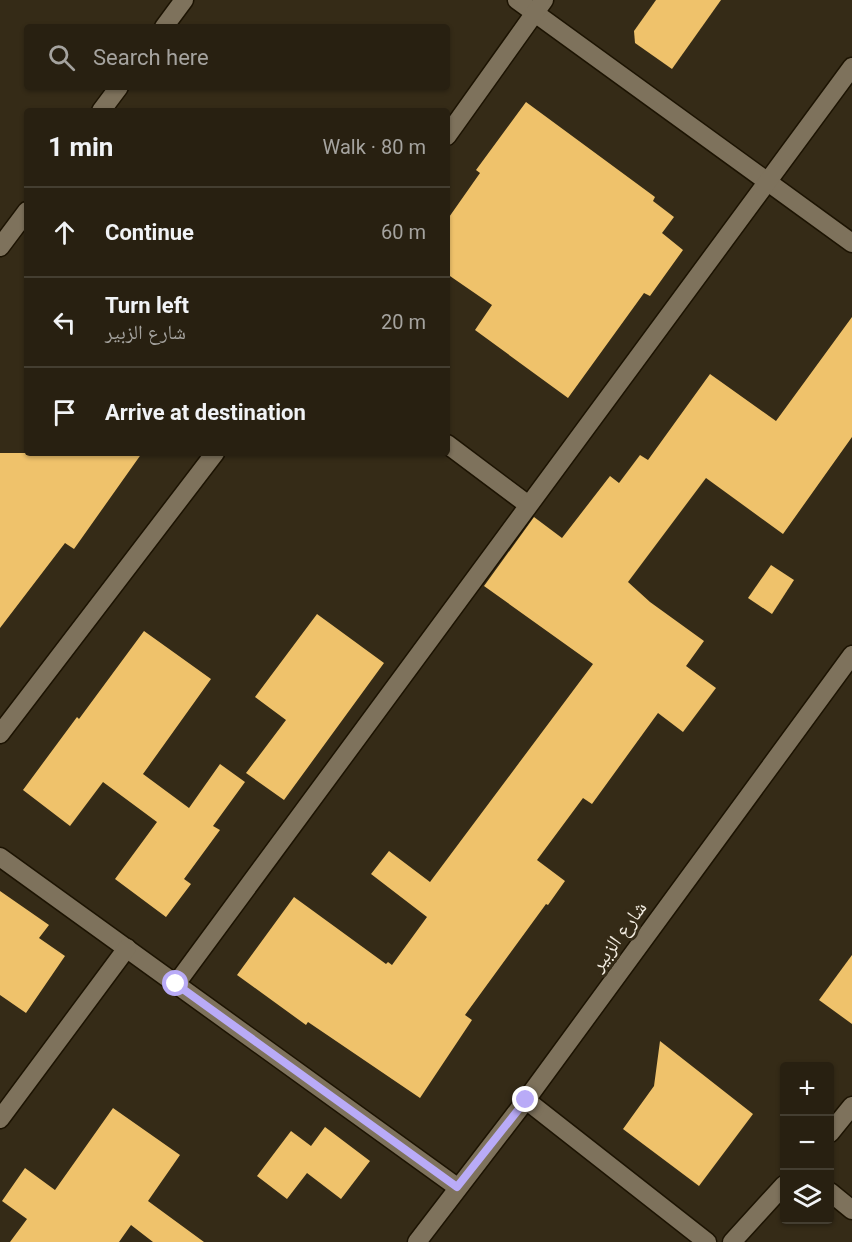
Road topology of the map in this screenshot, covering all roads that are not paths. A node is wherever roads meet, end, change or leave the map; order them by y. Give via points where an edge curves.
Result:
1 (184, 0) edge
2 (517, 0) edge
3 (539, 6) edge
4 (166, 24) edge
5 (852, 67) edge
6 (117, 90) edge
7 (103, 108) edge
8 (450, 132) edge
9 (769, 181) junction
10 (24, 215) edge
11 (852, 243) edge
12 (0, 247) edge
13 (450, 446) edge
14 (213, 456) edge
15 (527, 504) junction
16 (852, 655) edge
17 (846, 676) edge
18 (0, 734) edge
19 (0, 857) edge
20 (127, 948) junction
21 (176, 984) junction
22 (526, 1100) junction
23 (852, 1106) edge
24 (0, 1119) edge
25 (834, 1128) edge
26 (457, 1187) junction
27 (780, 1189) edge
28 (834, 1195) edge
29 (852, 1210) edge
30 (417, 1242) edge
31 (707, 1242) edge
32 (732, 1242) edge

1 - 4 street
2 - 3 street
3 - 8 street
3 - 9 street
5 - 9 street
6 - 7 street
9 - 11 street
9 - 15 street
10 - 12 street
13 - 15 street
14 - 18 street
15 - 21 street
16 - 17 street, شارع الزبير
17 - 22 street, شارع الزبير
19 - 20 street
20 - 21 street
20 - 24 street
21 - 26 street
22 - 26 street, شارع الزبير
22 - 31 street
23 - 25 street
26 - 30 street, شارع الزبير
27 - 32 street
28 - 29 street

